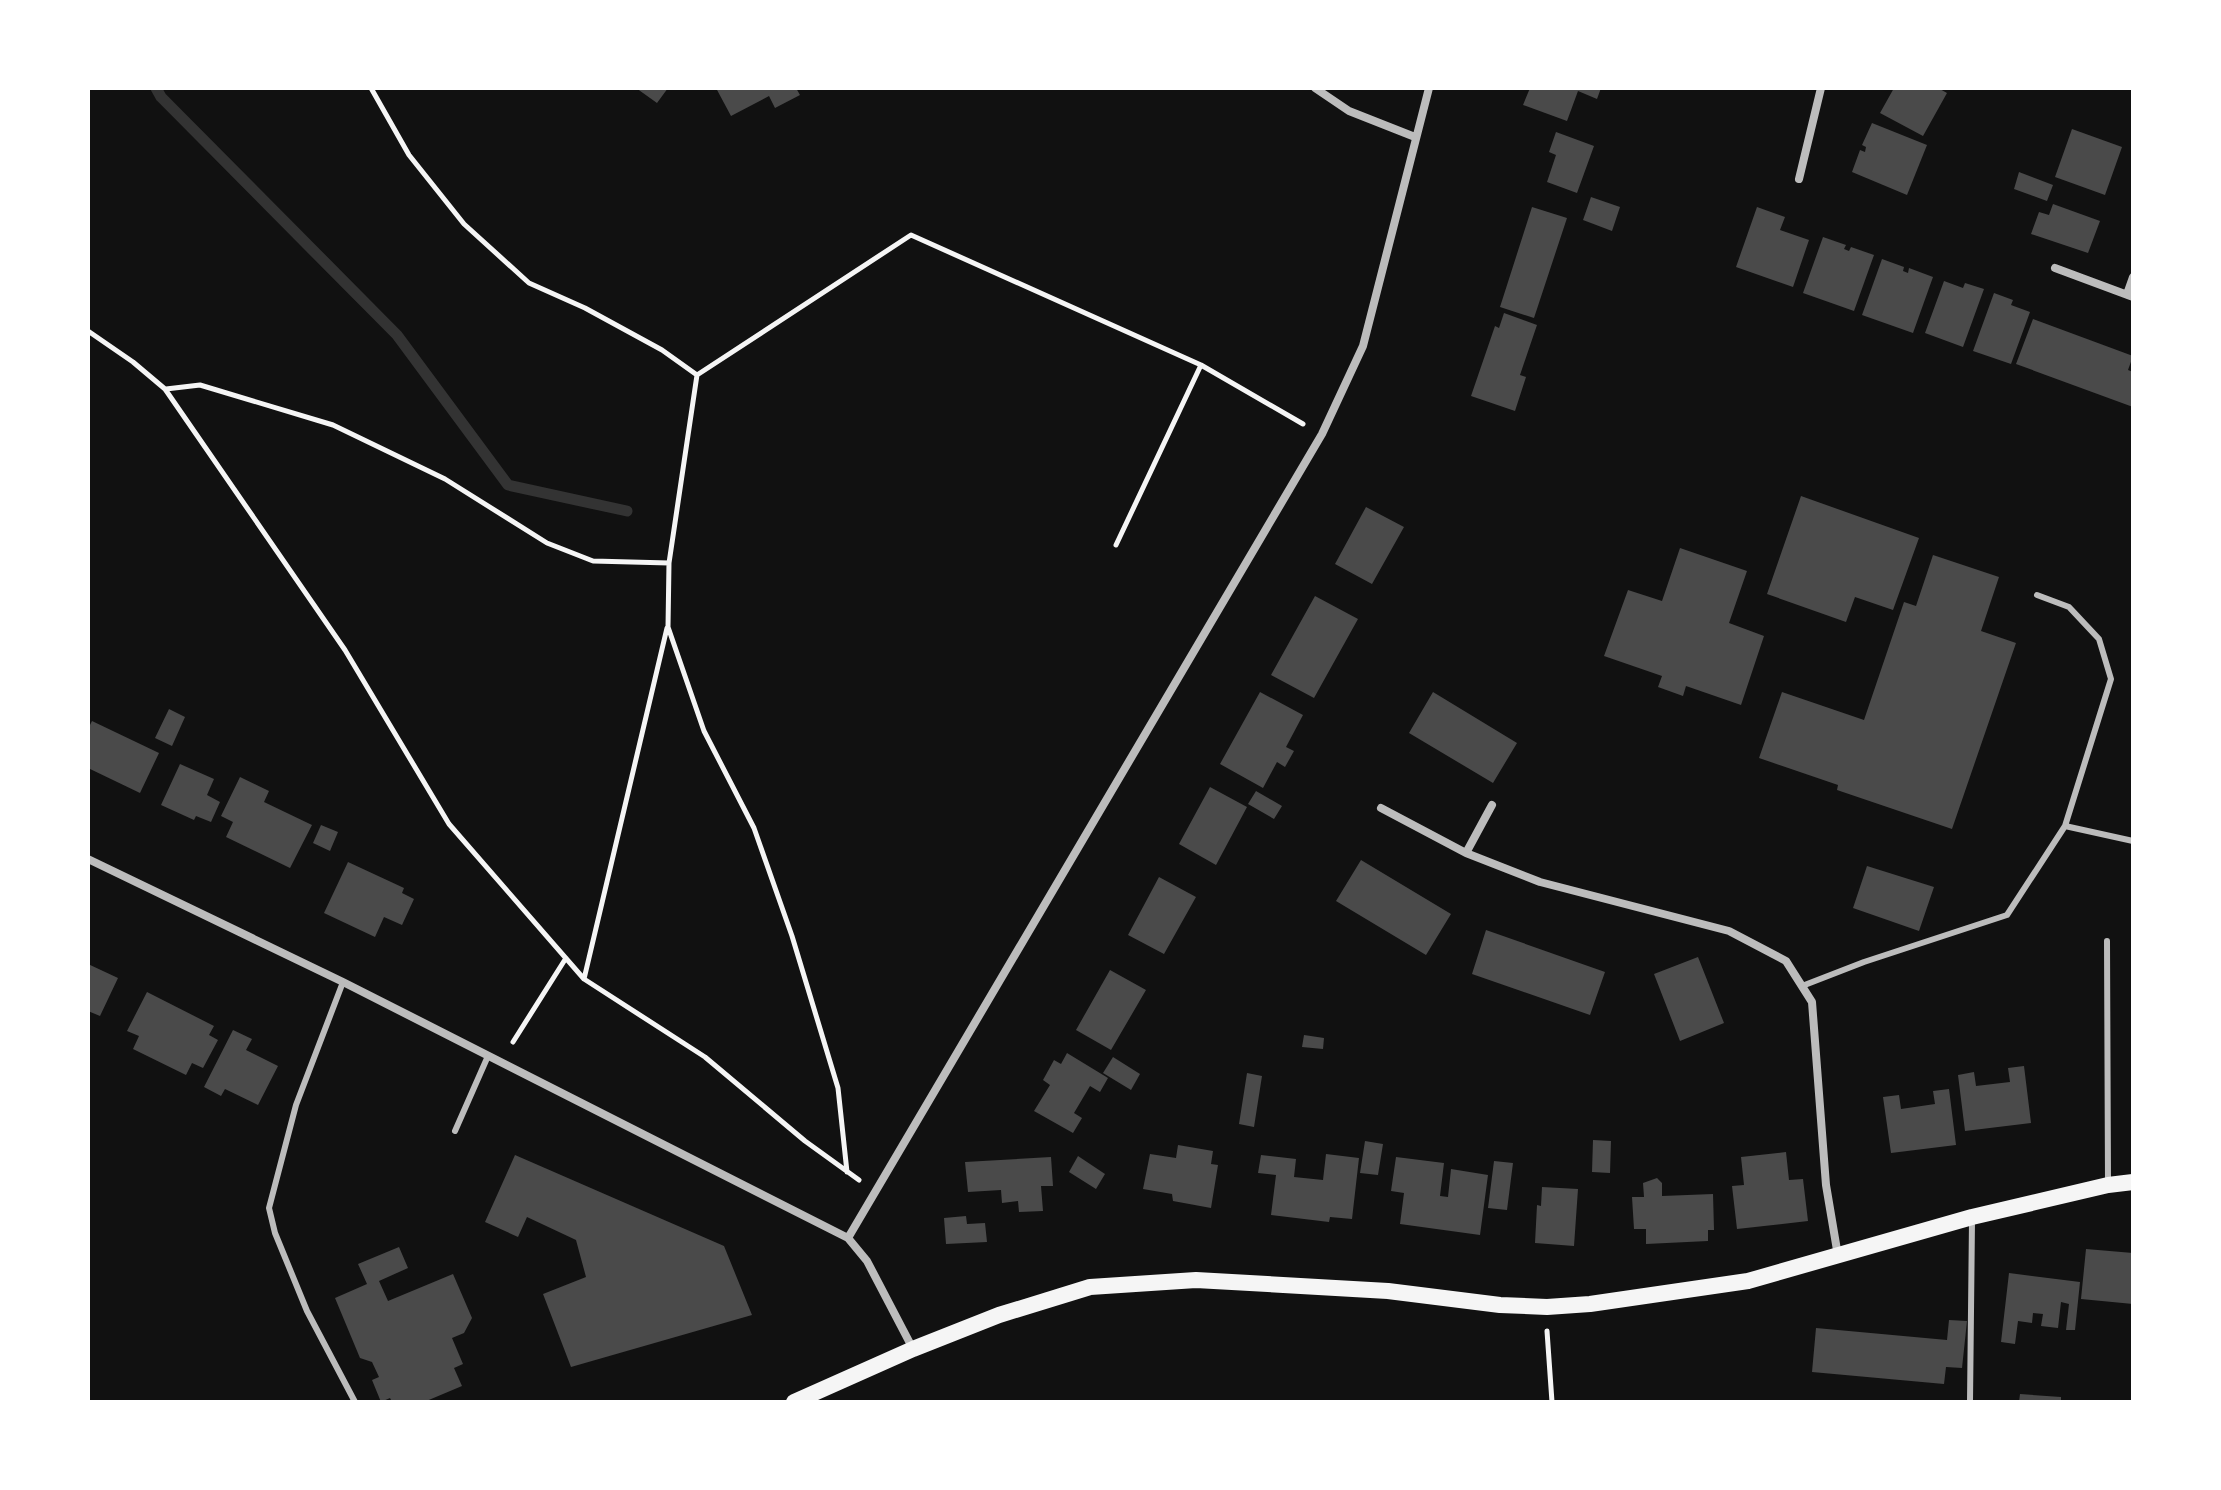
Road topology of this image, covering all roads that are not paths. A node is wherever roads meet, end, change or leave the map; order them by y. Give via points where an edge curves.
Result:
1 (1315, 88) edge
2 (1429, 88) edge
3 (1821, 88) edge
4 (1415, 137) junction
5 (1799, 179) dead end
6 (2055, 268) dead end
7 (2133, 277) edge
8 (2130, 295) edge
9 (2037, 595) dead end
10 (1492, 805) dead end
11 (1381, 808) dead end
12 (2065, 826) junction
13 (2133, 841) edge
14 (1466, 853) junction
15 (88, 859) edge
16 (2107, 941) dead end
17 (343, 982) junction
18 (1802, 986) junction
19 (488, 1056) junction
20 (455, 1131) dead end
21 (2133, 1182) edge
22 (2108, 1185) junction
23 (1972, 1217) junction
24 (848, 1238) junction
25 (1839, 1257) junction
26 (913, 1349) junction
27 (355, 1402) edge
28 (794, 1402) edge
29 (1970, 1402) edge

1 - 4 street via 1349,111
2 - 4 street
3 - 5 street
4 - 24 street via 1363,346 1322,434
6 - 8 street
7 - 8 street
9 - 12 lane via 2069,607 2099,639 2111,679
10 - 14 street
11 - 14 street
12 - 13 lane
12 - 18 lane via 2007,915
14 - 18 street via 1540,882 1729,931 1786,961
15 - 17 street
16 - 22 lane
17 - 19 street
17 - 27 lane via 296,1105 269,1208 307,1311
18 - 25 street via 1812,1002 1826,1185
19 - 20 lane
19 - 24 street
21 - 22 main road
22 - 23 main road
23 - 25 main road
23 - 29 lane
24 - 26 street via 867,1261
25 - 26 main road via 1748,1281 1547,1307 1196,1280 1090,1287
26 - 28 main road

